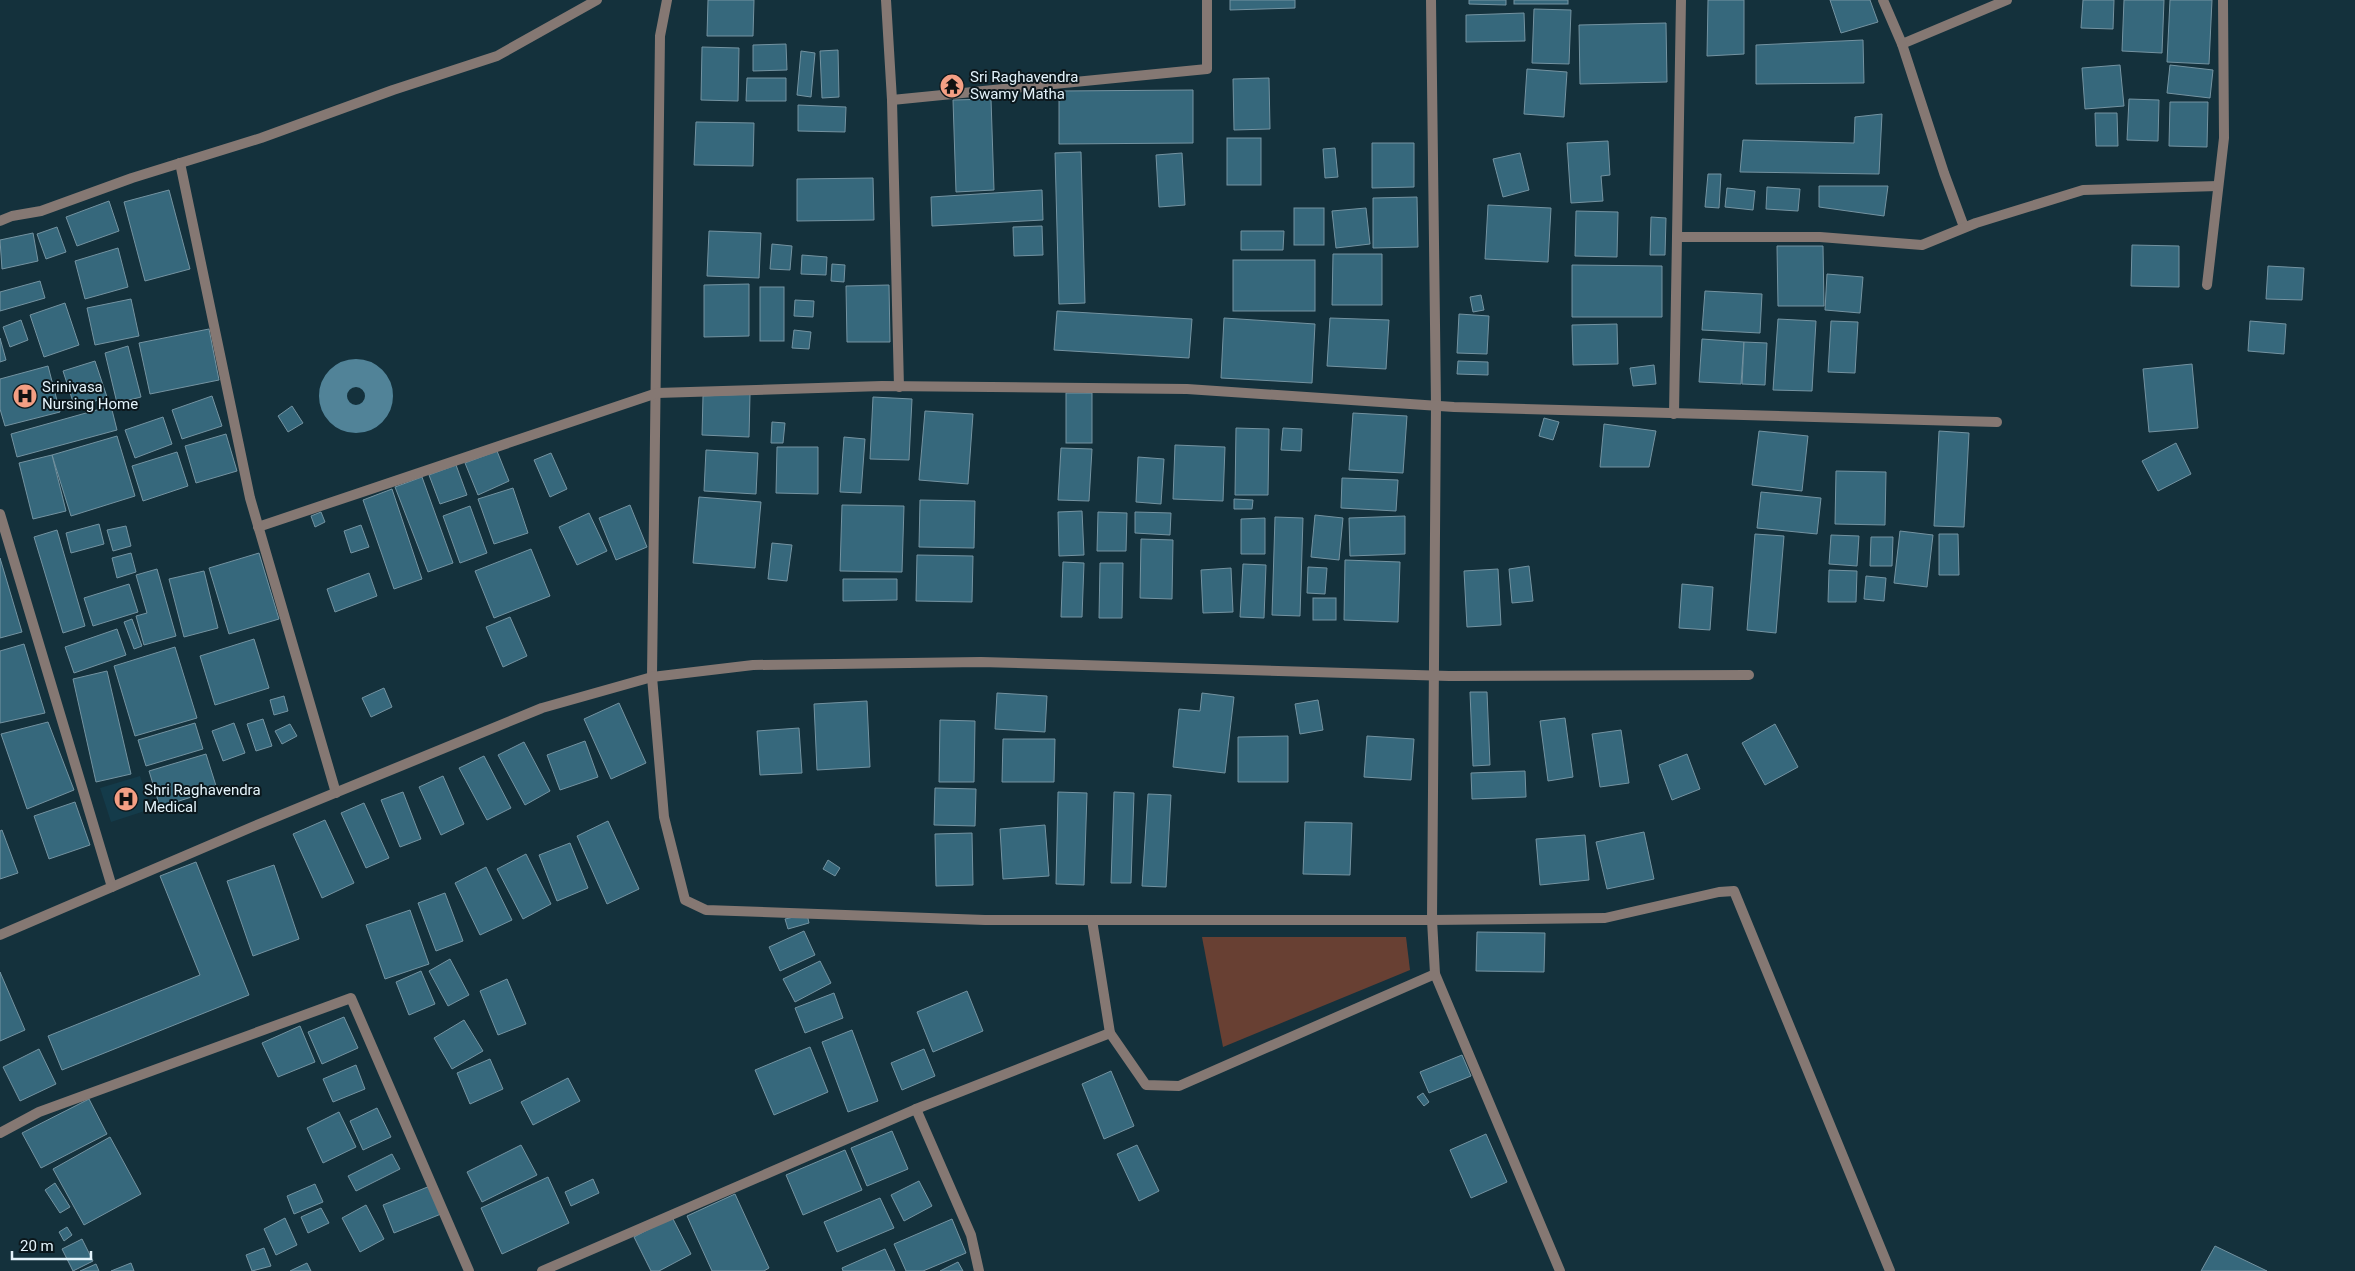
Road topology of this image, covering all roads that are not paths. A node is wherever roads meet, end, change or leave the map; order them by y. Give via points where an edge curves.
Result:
1 (598, 0) edge
2 (667, 0) edge
3 (886, 0) edge
4 (1207, 0) edge
5 (1431, 0) edge
6 (1681, 0) edge
7 (1883, 0) edge
8 (2007, 0) edge
9 (2223, 0) edge
10 (1902, 44) junction
11 (892, 100) junction
12 (180, 163) junction
13 (2218, 186) junction
14 (0, 221) edge
15 (1964, 227) junction
16 (1677, 236) junction
17 (2207, 286) dead end
18 (899, 386) junction
19 (657, 393) junction
20 (1436, 405) junction
21 (1674, 414) junction
22 (1998, 422) dead end
23 (0, 514) edge
24 (258, 527) junction
25 (1749, 675) dead end
26 (1434, 676) junction
27 (652, 677) junction
28 (336, 793) junction
29 (112, 887) junction
30 (1092, 920) junction
31 (1432, 920) junction
32 (0, 935) edge
33 (1435, 974) junction
34 (1110, 1033) junction
35 (916, 1109) junction
36 (0, 1133) edge
37 (469, 1271) edge
38 (542, 1271) edge
39 (978, 1271) edge
40 (1560, 1271) edge
41 (1890, 1271) edge

1 - 12 street via 497,56
2 - 19 street via 660,36
3 - 11 street
4 - 11 street via 1207,69
5 - 20 street
6 - 16 street
7 - 10 street
8 - 10 street
9 - 13 street via 2224,138
10 - 15 street
11 - 18 street
12 - 14 street via 41,211
12 - 24 street
13 - 15 street via 2083,190
13 - 17 street
15 - 16 street via 1922,245 1820,237
16 - 21 street
18 - 19 street
18 - 20 street via 1187,389
19 - 24 street
19 - 27 street
20 - 21 street
20 - 26 street
21 - 22 street
23 - 29 street
24 - 28 street
25 - 26 street
26 - 27 street via 981,662 753,665
26 - 31 street
27 - 28 street via 542,708
27 - 30 street via 664,817 685,900 706,910 986,920
28 - 29 street
29 - 32 street
30 - 31 street
30 - 34 street
31 - 33 street
31 - 41 street via 1605,918 1734,891
33 - 34 street via 1179,1086 1146,1086
33 - 40 street
34 - 35 street
35 - 38 street
35 - 39 street via 971,1235
36 - 37 street via 39,1112 352,998

